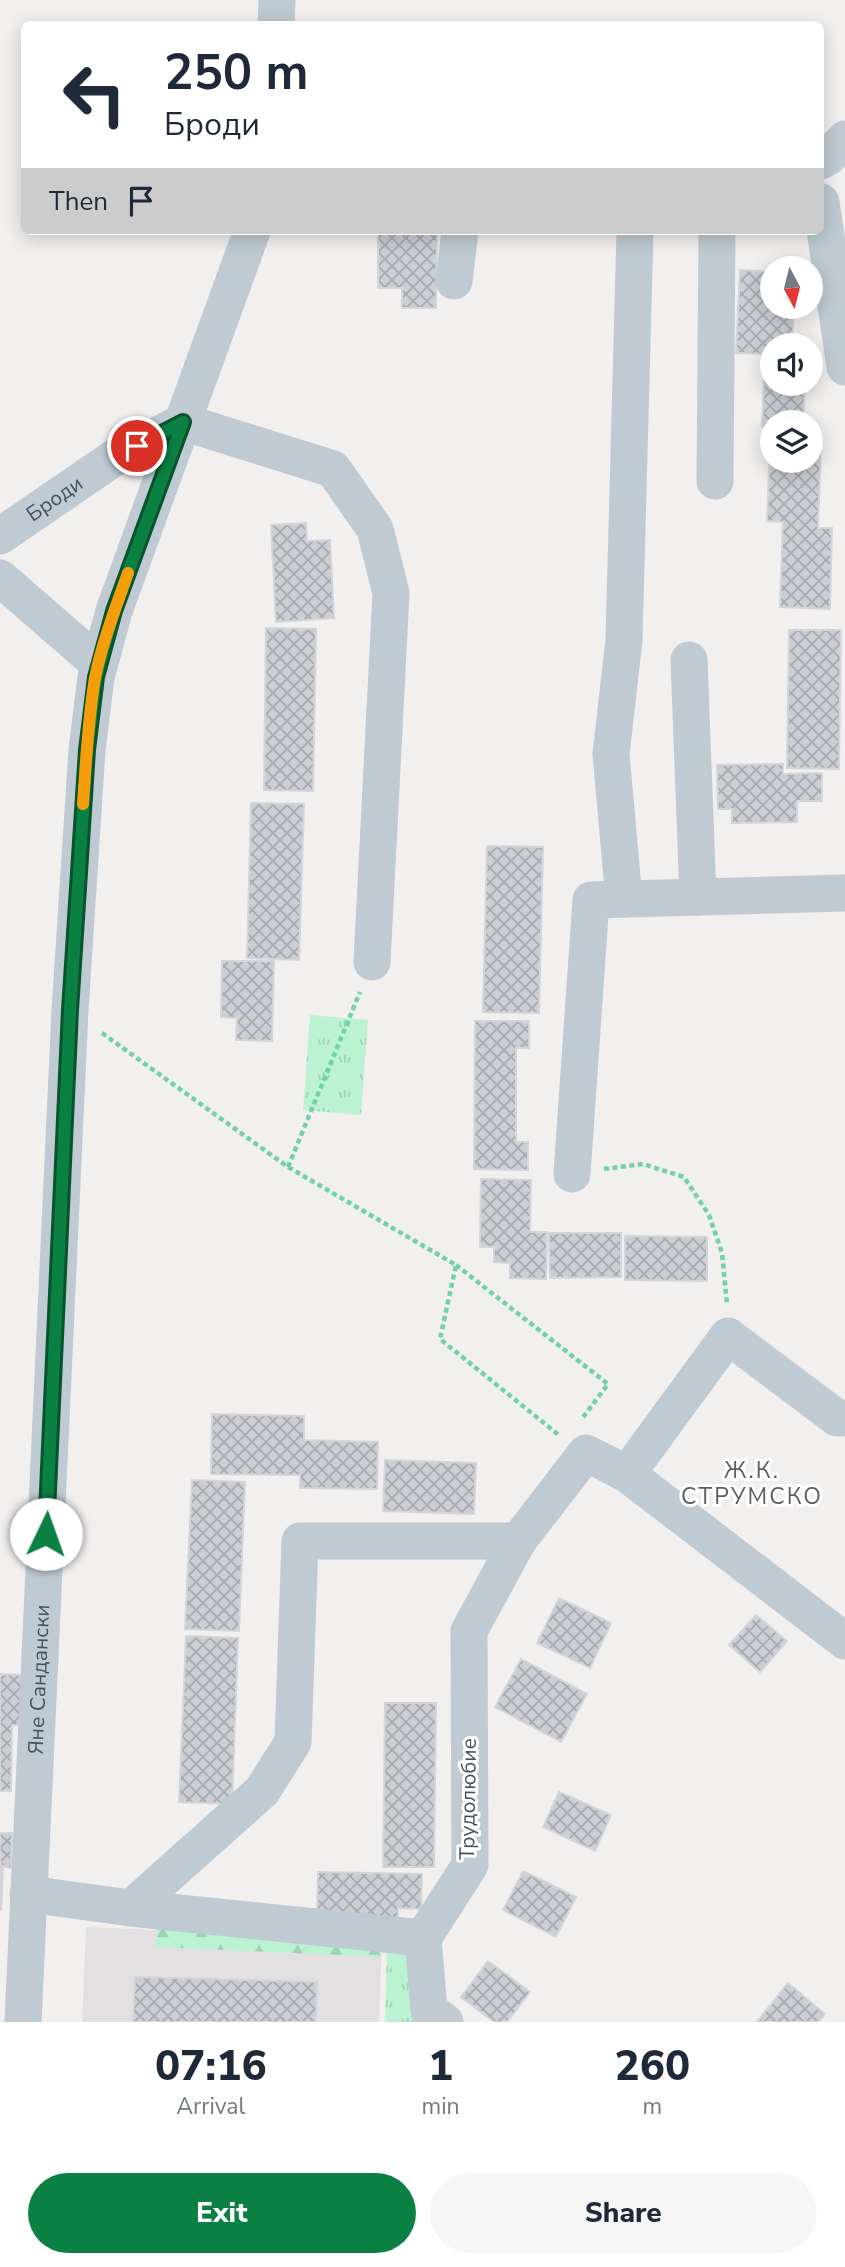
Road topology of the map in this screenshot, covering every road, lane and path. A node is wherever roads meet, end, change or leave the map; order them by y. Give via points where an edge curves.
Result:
1 (277, 0) edge
2 (276, 21) edge
3 (845, 139) edge
4 (824, 160) edge
5 (824, 223) edge
6 (251, 235) edge
7 (460, 235) edge
8 (635, 235) edge
9 (717, 235) edge
10 (454, 281) dead end
11 (845, 367) edge
12 (183, 422) junction
13 (715, 481) dead end
14 (0, 536) edge
15 (0, 578) edge
16 (690, 660) dead end
17 (99, 664) junction
18 (845, 893) edge
19 (698, 897) junction
20 (624, 899) junction
21 (372, 962) joint
22 (70, 1010) junction
23 (288, 1167) junction
24 (572, 1174) joint
25 (456, 1265) junction
26 (728, 1336) junction
27 (845, 1418) edge
28 (576, 1447) junction
29 (627, 1474) junction
30 (518, 1541) junction
31 (845, 1641) edge
32 (28, 1894) junction
33 (131, 1908) junction
34 (423, 1938) junction
35 (437, 2016) edge
36 (23, 2022) edge

1 - 2 street
3 - 4 street
5 - 11 street
6 - 12 street, Яне Сандански
7 - 10 street
8 - 20 street via 624,640 611,754
9 - 13 street
12 - 14 street, Броди via 114,458
12 - 17 street, Яне Сандански
12 - 21 street via 333,469 375,529 391,593
15 - 17 street
16 - 19 street
17 - 22 street, Яне Сандански via 87,750
18 - 19 street
19 - 20 street
20 - 24 street via 591,900
21 - 23 path
22 - 23 path
22 - 32 street, Яне Сандански
23 - 25 path
24 - 26 path via 643,1164 684,1177 709,1215 722,1254
25 - 28 path via 440,1339
25 - 28 path via 608,1384
26 - 27 street via 837,1418
26 - 29 street
28 - 29 street
28 - 30 street, Трудолюбие
29 - 31 street
30 - 33 street via 300,1541 293,1742 262,1791
30 - 34 street, Трудолюбие via 469,1631 470,1865
32 - 33 street
32 - 36 street, Яне Сандански
33 - 34 street
34 - 35 street

